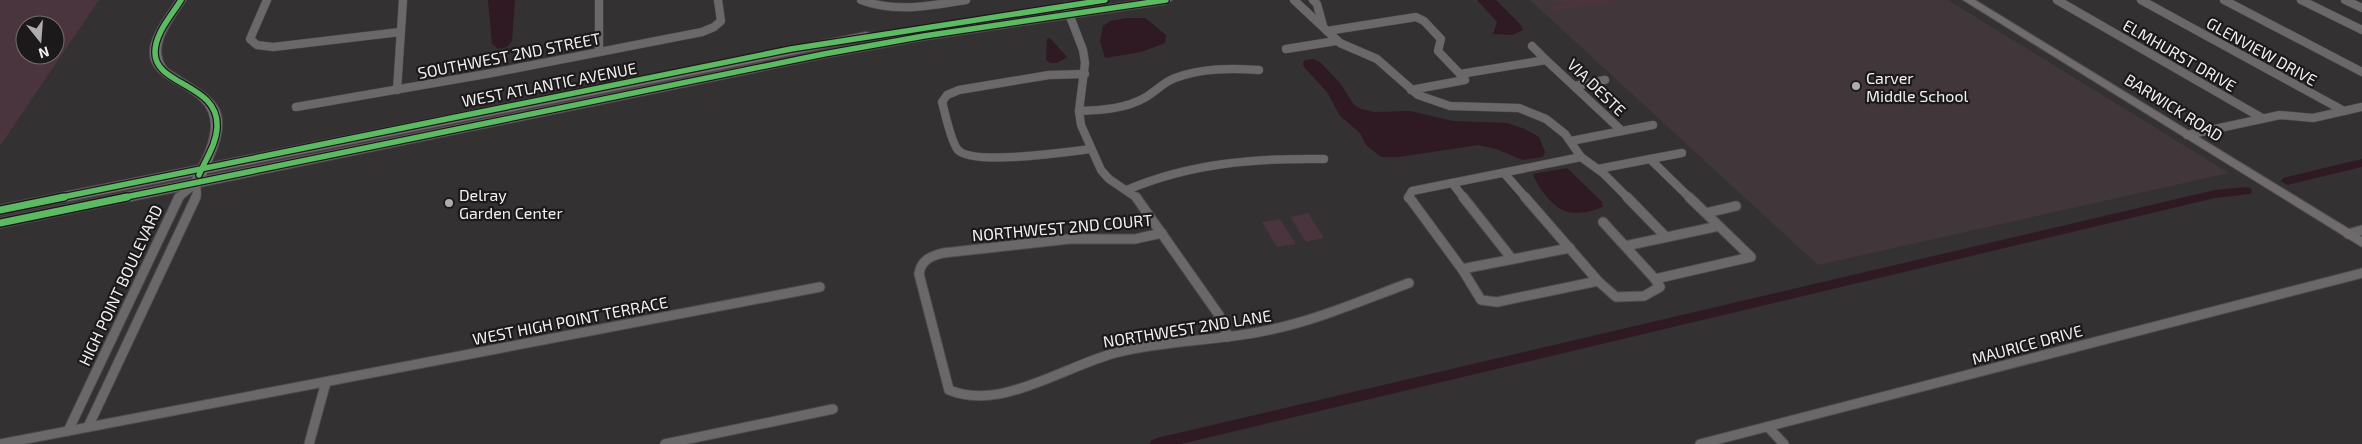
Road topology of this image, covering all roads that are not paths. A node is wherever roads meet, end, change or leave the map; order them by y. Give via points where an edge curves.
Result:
1 (181, 0) edge
2 (267, 0) edge
3 (402, 0) edge
4 (599, 0) edge
5 (718, 0) edge
6 (861, 0) edge
7 (966, 0) edge
8 (1105, 0) edge
9 (1166, 0) edge
10 (1294, 0) edge
11 (1314, 0) edge
12 (1968, 0) edge
13 (2058, 0) edge
14 (2140, 0) edge
15 (2224, 0) edge
16 (2300, 0) edge
17 (2345, 0) edge
18 (2362, 8) edge
19 (1068, 10) junction
20 (1325, 28) junction
21 (2362, 30) edge
22 (400, 32) junction
23 (1336, 41) junction
24 (1532, 46) dead end
25 (1286, 49) dead end
26 (599, 52) junction
27 (1546, 60) junction
28 (1259, 70) dead end
29 (2362, 72) edge
30 (1085, 74) junction
31 (1460, 74) junction
32 (1605, 80) dead end
33 (1575, 86) junction
34 (396, 90) junction
35 (1411, 90) junction
36 (581, 98) junction
37 (296, 106) dead end
38 (2362, 107) edge
39 (1079, 111) junction
40 (2344, 111) junction
41 (2262, 118) junction
42 (1653, 125) dead end
43 (1622, 131) junction
44 (2187, 135) junction
45 (1571, 141) junction
46 (1091, 149) junction
47 (1682, 153) dead end
48 (1581, 157) junction
49 (1324, 159) dead end
50 (1650, 159) junction
51 (201, 169) junction
52 (1598, 169) junction
53 (1504, 173) junction
54 (196, 183) junction
55 (1452, 183) junction
56 (1127, 190) junction
57 (1736, 206) dead end
58 (0, 210) edge
59 (1706, 213) junction
60 (1603, 222) dead end
61 (0, 223) edge
62 (1719, 226) junction
63 (2362, 230) edge
64 (1162, 233) junction
65 (2348, 234) junction
66 (1666, 237) junction
67 (2362, 243) edge
68 (1625, 246) junction
69 (1570, 248) junction
70 (1512, 259) junction
71 (1462, 269) junction
72 (2362, 273) edge
73 (1656, 279) junction
74 (1598, 281) junction
75 (1409, 283) dead end
76 (820, 287) dead end
77 (1228, 337) junction
78 (326, 382) junction
79 (969, 398) joint
80 (833, 409) dead end
81 (1768, 426) junction
82 (88, 427) junction
83 (68, 431) junction
84 (0, 444) edge
85 (309, 444) edge
86 (665, 444) edge
87 (1700, 444) edge
88 (1784, 444) edge

1 - 51 street via 157,42 154,57 166,73 197,90 212,104 217,126
2 - 22 street via 250,39 254,44 265,47
3 - 22 street
4 - 26 street
5 - 26 street, SOUTHWEST 2ND STREET via 721,18 719,24 709,30
6 - 7 street via 900,8
8 - 19 main road, WEST ATLANTIC AVENUE
9 - 19 main road, WEST ATLANTIC AVENUE
10 - 20 street
11 - 20 street
12 - 44 street, BARWICK ROAD
13 - 41 street, ELMHURST DRIVE
14 - 40 street, GLENVIEW DRIVE
15 - 29 street
16 - 21 street
17 - 18 street
19 - 30 street via 1083,50
19 - 36 main road, WEST ATLANTIC AVENUE
20 - 23 street
20 - 31 street via 1416,17 1441,39 1438,50
22 - 34 street
23 - 25 street
23 - 35 street via 1378,59
24 - 27 street
26 - 34 street, SOUTHWEST 2ND STREET
27 - 31 street, VIA DESTE
27 - 33 street, VIA DESTE
28 - 39 street via 1236,67 1182,76 1132,104 1109,110
30 - 39 street
30 - 46 street via 1050,75 959,90 947,95 942,102 959,152 970,157 1042,156
31 - 35 street via 1465,80
32 - 33 street
33 - 43 street, VIA DESTE
34 - 37 street, SOUTHWEST 2ND STREET
35 - 45 street via 1450,106 1502,106 1534,113 1558,128
36 - 51 main road, WEST ATLANTIC AVENUE
36 - 54 main road, WEST ATLANTIC AVENUE
38 - 40 street
39 - 46 street via 1080,126
40 - 41 street via 2313,118 2289,114
41 - 44 street
42 - 43 street
43 - 45 street, VIA DESTE
44 - 65 street, BARWICK ROAD
45 - 48 street
46 - 56 street via 1105,174
47 - 50 street
48 - 52 street
48 - 53 street
49 - 56 street via 1212,165 1157,177
50 - 52 street
50 - 59 street
51 - 54 street
51 - 58 main road, WEST ATLANTIC AVENUE
52 - 66 street
53 - 55 street
53 - 69 street
54 - 61 main road, WEST ATLANTIC AVENUE
54 - 82 street, HIGH POINT BOULEVARD via 197,194
54 - 83 street, HIGH POINT BOULEVARD via 177,199
55 - 70 street
55 - 71 street via 1412,191 1408,198
56 - 64 street via 1137,198
57 - 59 street
59 - 62 street
60 - 68 street
62 - 66 street
62 - 73 street via 1751,257
63 - 65 street
64 - 77 street via 1219,315
64 - 79 street, NORTHWEST 2ND COURT via 1135,239 1068,239 935,255 922,263 919,274 946,384 955,395
65 - 67 street, BARWICK ROAD
66 - 68 street
68 - 73 street
69 - 70 street
69 - 74 street
70 - 71 street
71 - 74 street via 1481,300 1496,302
72 - 81 street, MAURICE DRIVE
73 - 74 street via 1660,287 1644,296 1616,297
75 - 77 street, NORTHWEST 2ND LANE via 1283,327
76 - 78 street, WEST HIGH POINT TERRACE
77 - 79 street, NORTHWEST 2ND LANE via 1114,353 1021,388
78 - 82 street
78 - 85 street
80 - 86 street
81 - 87 street, MAURICE DRIVE
81 - 88 street
82 - 83 street
83 - 84 street

